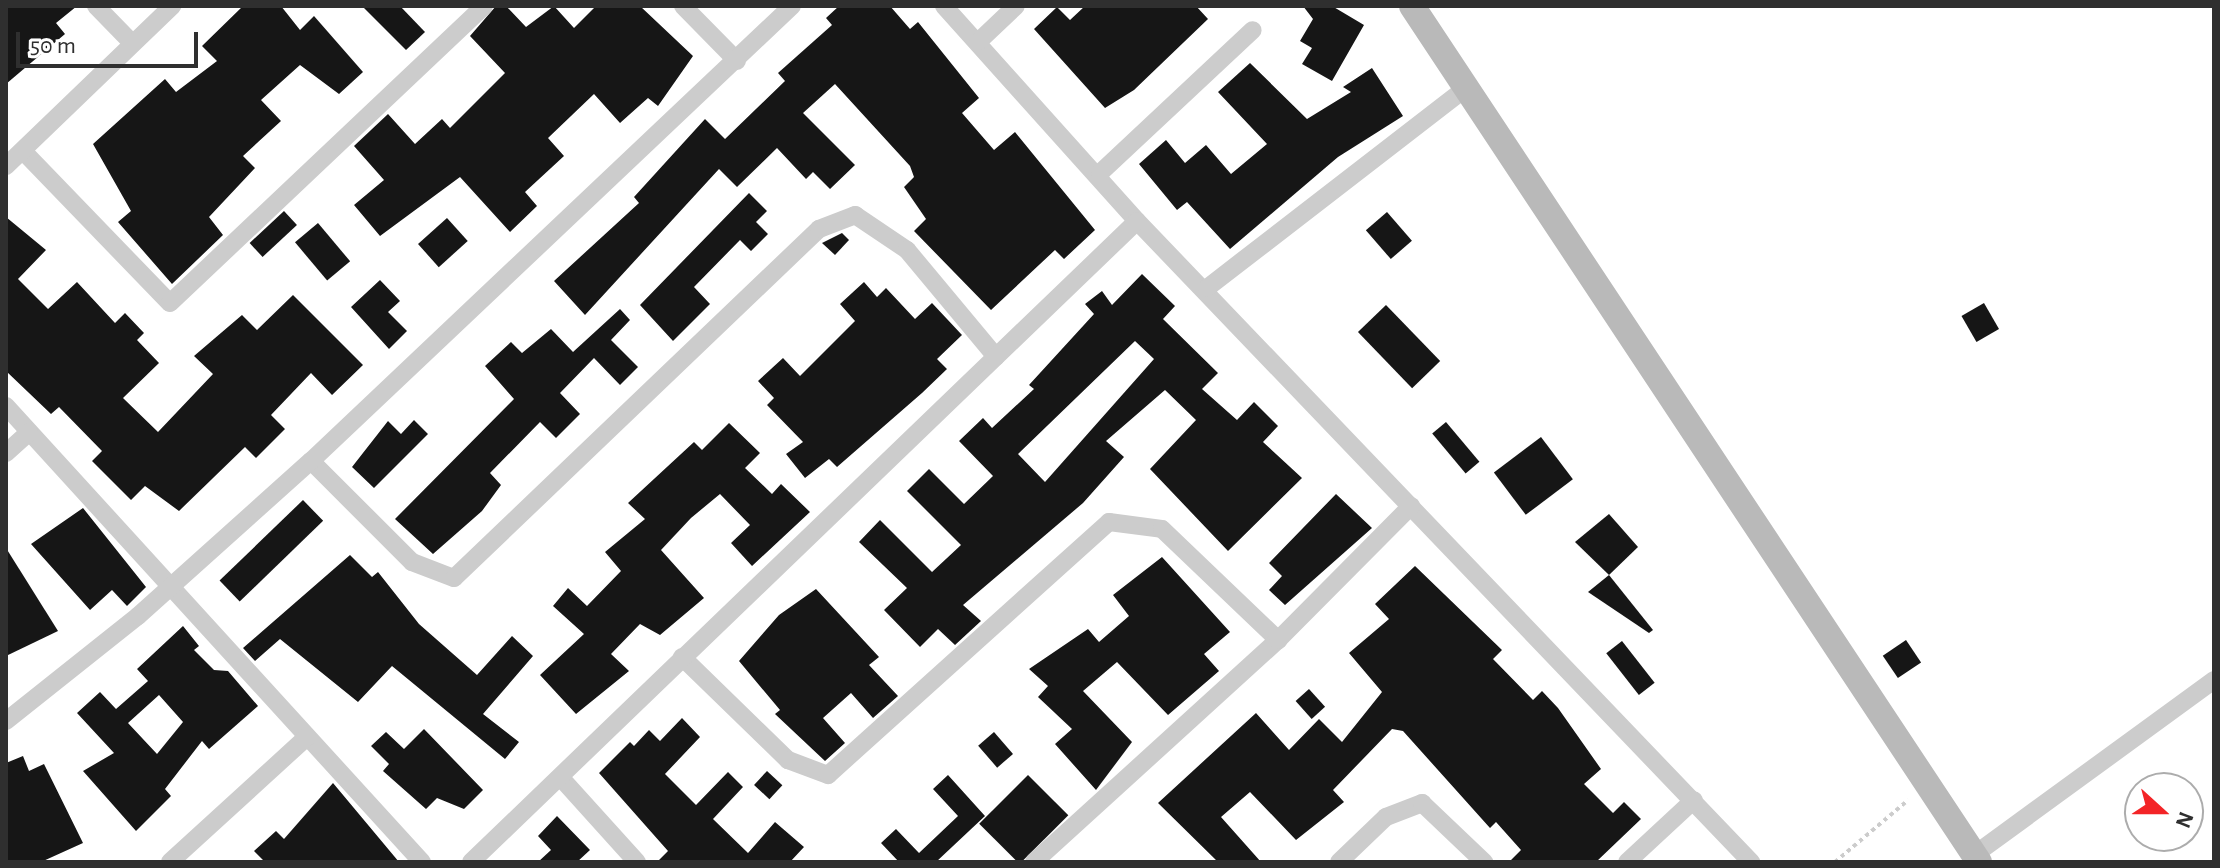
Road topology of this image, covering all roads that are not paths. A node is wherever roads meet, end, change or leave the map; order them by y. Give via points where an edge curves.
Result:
1 (96, 6) edge
2 (172, 6) edge
3 (484, 6) edge
4 (683, 6) edge
5 (792, 6) edge
6 (944, 6) edge
7 (1016, 6) edge
8 (1412, 6) edge
9 (1253, 30) dead end
10 (131, 42) junction
11 (978, 42) junction
12 (737, 61) junction
13 (1466, 88) junction
14 (23, 151) junction
15 (6, 166) edge
16 (1100, 173) junction
17 (1137, 221) junction
18 (1207, 288) junction
19 (996, 357) junction
20 (6, 406) edge
21 (29, 432) junction
22 (6, 453) edge
23 (311, 461) junction
24 (1411, 506) junction
25 (171, 581) junction
26 (1278, 640) junction
27 (682, 657) junction
28 (2214, 680) edge
29 (6, 721) edge
30 (307, 737) junction
31 (561, 778) junction
32 (1694, 800) junction
33 (1977, 858) edge
34 (170, 862) edge
35 (422, 862) edge
36 (471, 862) edge
37 (637, 862) edge
38 (1034, 862) edge
39 (1339, 862) edge
40 (1484, 862) edge
41 (1627, 862) edge
42 (1751, 862) edge

1 - 10 street
2 - 10 street
3 - 14 street via 170,303
4 - 12 street
5 - 12 street
6 - 11 street
7 - 11 street
8 - 13 street
9 - 16 street
10 - 14 street
11 - 16 street
12 - 23 street
13 - 18 street
13 - 33 street
14 - 15 street
16 - 17 street
17 - 18 street
17 - 19 street
18 - 24 street
19 - 23 street via 907,250 855,215 819,229 454,578 412,562
19 - 27 street
20 - 21 street
21 - 22 street
21 - 25 street
23 - 25 street
24 - 26 street
24 - 32 street
25 - 29 street
25 - 30 street
26 - 27 street via 1162,529 1109,522 828,775 788,760
26 - 38 street
27 - 31 street
28 - 33 street
30 - 34 street
30 - 35 street
31 - 36 street
31 - 37 street
32 - 41 street
32 - 42 street
39 - 40 street via 1386,817 1422,803

